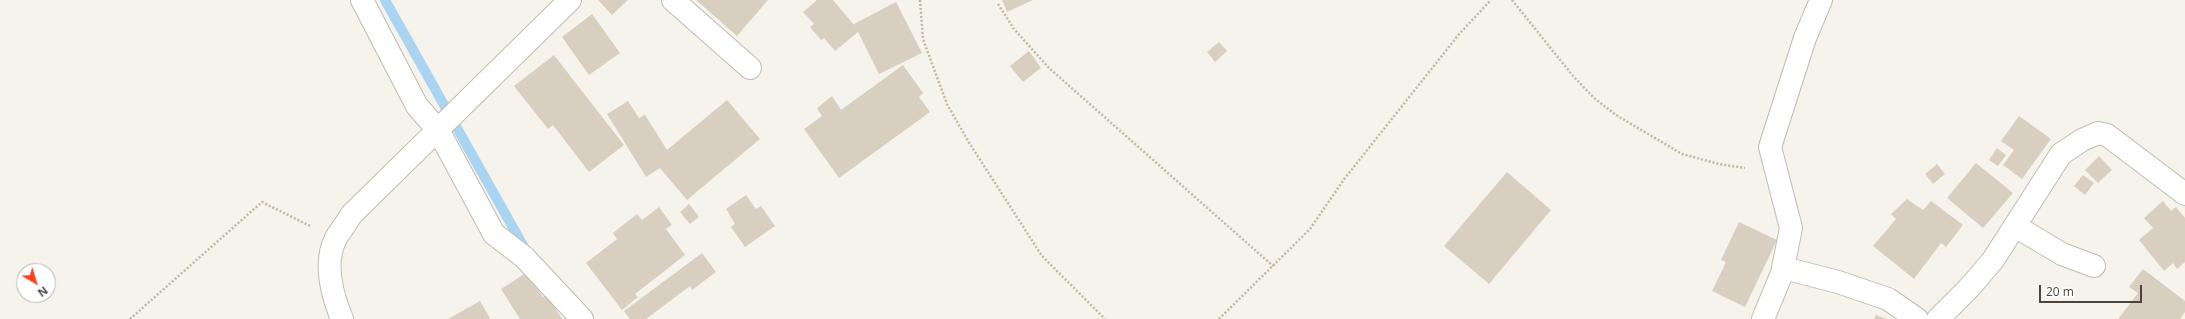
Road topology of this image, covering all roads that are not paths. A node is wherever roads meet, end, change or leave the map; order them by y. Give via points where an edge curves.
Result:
1 (362, 0) edge
2 (570, 0) edge
3 (674, 0) edge
4 (1821, 0) edge
5 (750, 68) dead end
6 (446, 122) junction
7 (2185, 194) edge
8 (2015, 226) junction
9 (2094, 266) dead end
10 (1784, 268) junction
11 (342, 319) edge
12 (582, 319) edge
13 (1762, 319) edge
14 (1917, 319) edge
15 (1938, 319) edge

1 - 6 street via 417,106
2 - 6 street
3 - 5 street
4 - 10 street via 1805,38 1770,147 1791,228
6 - 11 street via 352,214 336,239 330,266 333,297
6 - 12 street via 494,234 524,257
7 - 8 street via 2107,135 2098,134 2082,140 2061,154
8 - 9 street via 2062,254
8 - 15 street via 1993,260
10 - 13 street
10 - 14 street via 1838,282 1888,299

